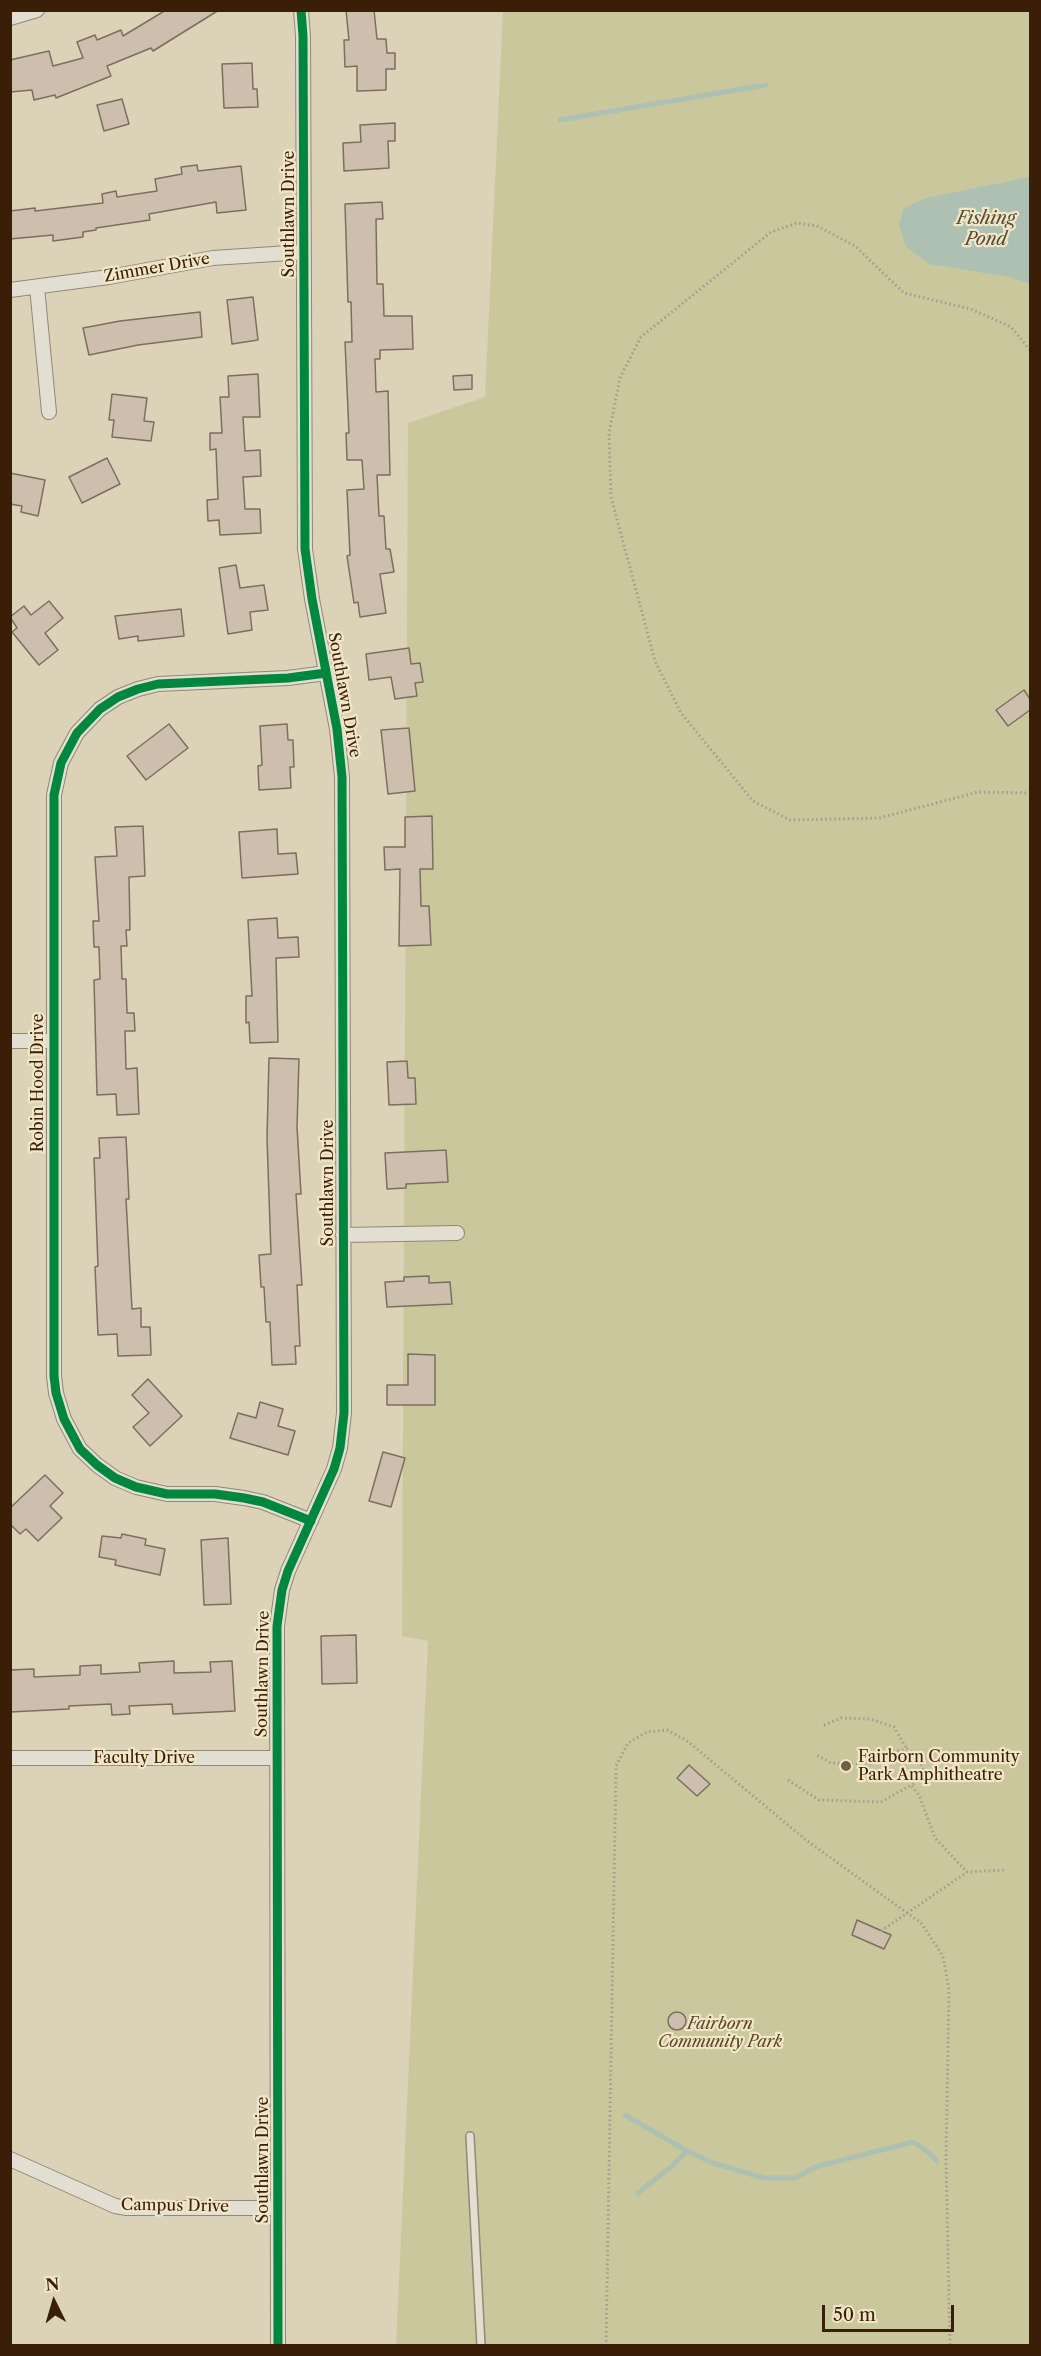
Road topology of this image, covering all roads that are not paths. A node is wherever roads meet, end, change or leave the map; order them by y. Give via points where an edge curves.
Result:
1 (37, 10) edge
2 (301, 10) edge
3 (10, 18) edge
4 (304, 252) junction
5 (37, 286) junction
6 (10, 290) edge
7 (49, 412) dead end
8 (327, 673) junction
9 (10, 1041) edge
10 (53, 1041) junction
11 (457, 1233) dead end
12 (343, 1235) junction
13 (311, 1521) junction
14 (10, 1758) edge
15 (278, 1758) junction
16 (470, 2136) dead end
17 (10, 2159) edge
18 (278, 2208) junction
19 (278, 2346) edge
20 (481, 2346) edge

1 - 3 street
2 - 4 street, Southlawn Drive
4 - 5 street, Zimmer Drive via 213,258
4 - 8 street, Southlawn Drive via 305,549
5 - 6 street, Zimmer Drive
5 - 7 street
8 - 10 street, Robin Hood Drive via 158,684 138,689 100,709 78,733 61,763 54,795
8 - 12 street, Southlawn Drive via 342,777
9 - 10 street
10 - 13 street, Robin Hood Drive via 54,1376 70,1432 80,1449 97,1465 136,1487 167,1494 244,1498
11 - 12 street
12 - 13 street, Southlawn Drive via 343,1431 334,1469
13 - 15 street, Southlawn Drive via 288,1571 279,1606
14 - 15 street, Faculty Drive
15 - 18 street, Southlawn Drive
16 - 20 lane
17 - 18 street, Campus Drive via 115,2206
18 - 19 street, Southlawn Drive

